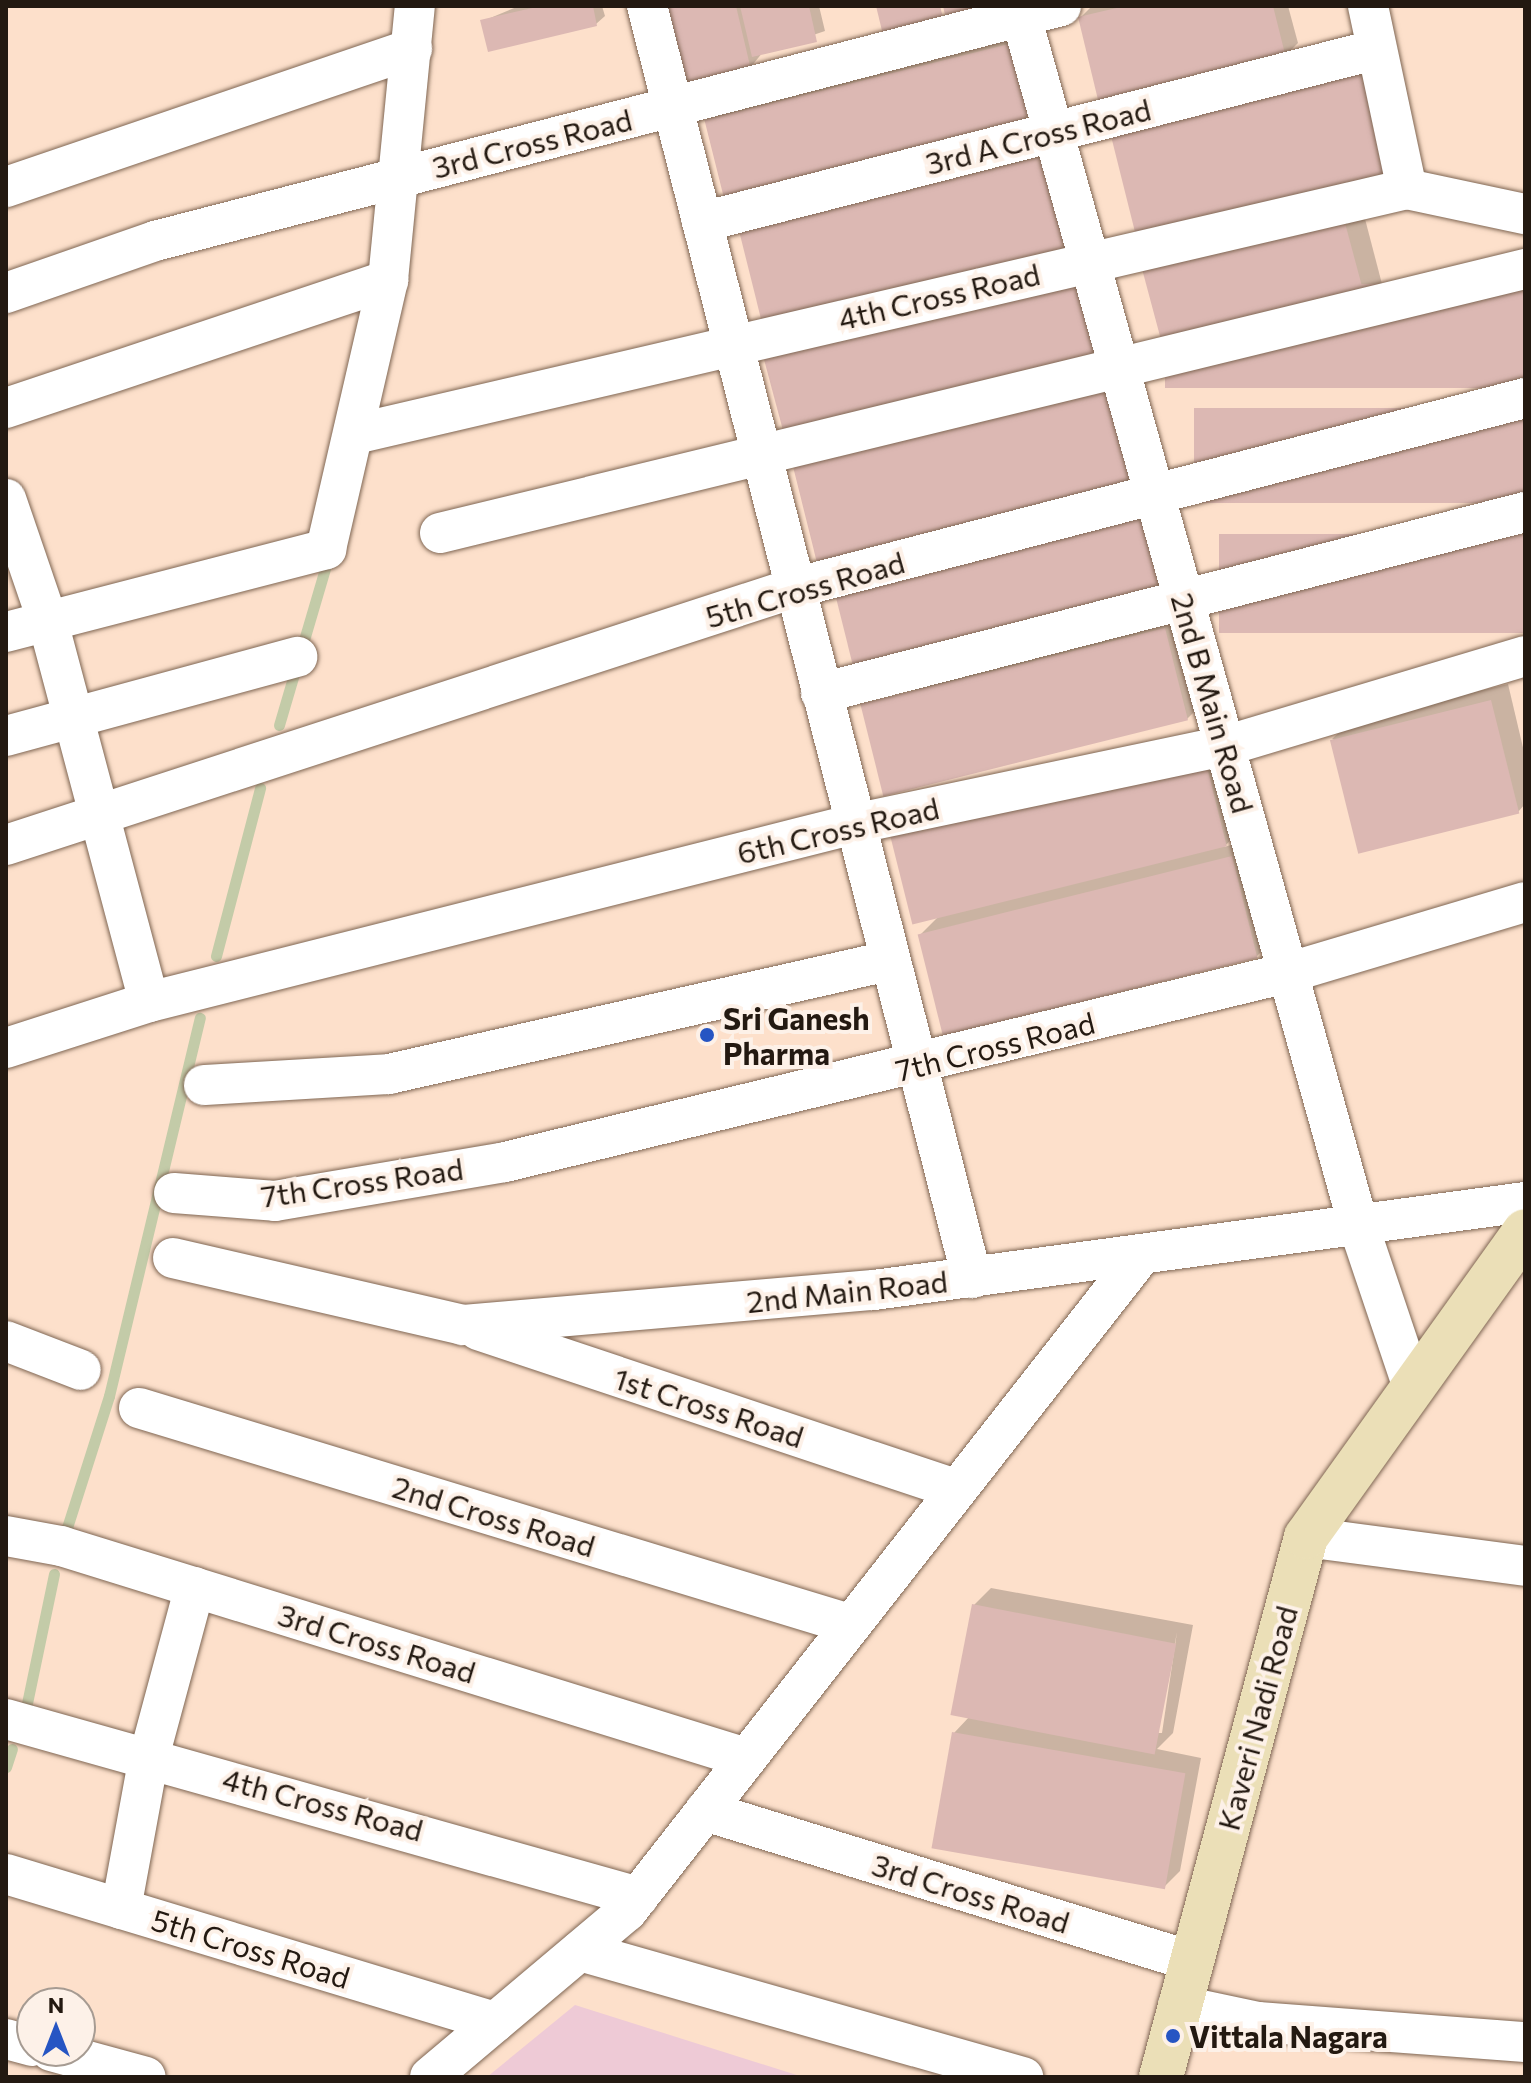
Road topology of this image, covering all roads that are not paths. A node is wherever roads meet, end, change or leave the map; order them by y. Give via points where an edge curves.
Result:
1 (415, 6) edge
2 (647, 6) edge
3 (1061, 6) edge
4 (1368, 6) edge
5 (1021, 16) junction
6 (1374, 50) junction
7 (402, 52) junction
8 (673, 107) junction
9 (1053, 132) junction
10 (400, 177) junction
11 (6, 187) edge
12 (1407, 189) junction
13 (1525, 214) edge
14 (702, 222) junction
15 (1089, 261) junction
16 (1525, 269) edge
17 (388, 280) junction
18 (6, 293) edge
19 (732, 344) junction
20 (1120, 371) junction
21 (1525, 398) edge
22 (6, 408) edge
23 (355, 434) junction
24 (762, 460) junction
25 (1155, 495) junction
26 (1525, 512) edge
27 (9, 516) edge
28 (440, 533) dead end
29 (794, 588) junction
30 (1184, 599) junction
31 (48, 622) junction
32 (6, 632) edge
33 (1525, 656) edge
34 (297, 657) dead end
35 (821, 693) junction
36 (74, 719) junction
37 (6, 736) edge
38 (1225, 746) junction
39 (97, 817) junction
40 (854, 824) junction
41 (6, 845) edge
42 (1525, 902) edge
43 (888, 961) junction
44 (1287, 973) junction
45 (149, 1002) junction
46 (6, 1048) edge
47 (915, 1067) junction
48 (204, 1085) dead end
49 (174, 1193) dead end
50 (1525, 1202) edge
51 (1359, 1227) junction
52 (1525, 1231) edge
53 (173, 1258) dead end
54 (1138, 1259) junction
55 (972, 1278) junction
56 (463, 1325) junction
57 (6, 1341) edge
58 (81, 1370) dead end
59 (1413, 1387) junction
60 (139, 1408) dead end
61 (955, 1489) junction
62 (6, 1536) edge
63 (1306, 1537) junction
64 (1525, 1566) edge
65 (195, 1587) junction
66 (849, 1624) junction
67 (6, 1719) edge
68 (149, 1757) junction
69 (746, 1758) junction
70 (705, 1811) junction
71 (6, 1874) edge
72 (638, 1897) junction
73 (121, 1909) junction
74 (580, 1951) junction
75 (1191, 1961) junction
76 (1178, 2005) junction
77 (495, 2022) junction
78 (1525, 2042) edge
79 (96, 2063) edge
80 (146, 2077) edge
81 (430, 2077) edge
82 (1023, 2077) edge
83 (1161, 2077) edge

1 - 7 street
2 - 8 street
3 - 5 street, 3rd Cross Road
4 - 6 street
5 - 8 street, 3rd Cross Road
5 - 9 street, 2nd B Main Road
6 - 9 street, 3rd A Cross Road
6 - 12 street
7 - 10 street
7 - 11 street
8 - 10 street, 3rd Cross Road
8 - 14 street
9 - 14 street, 3rd A Cross Road
9 - 15 street, 2nd B Main Road
10 - 17 street
10 - 18 street, 3rd Cross Road via 155,241
12 - 13 street, 4th Cross Road
12 - 15 street, 4th Cross Road
14 - 19 street
15 - 19 street, 4th Cross Road
15 - 20 street, 2nd B Main Road
16 - 20 street
17 - 22 street
17 - 23 street
19 - 23 street, 4th Cross Road
19 - 24 street
20 - 24 street
20 - 25 street, 2nd B Main Road
21 - 25 street, 5th Cross Road
23 - 31 street via 326,549
24 - 28 street
24 - 29 street
25 - 29 street, 5th Cross Road
25 - 30 street, 2nd B Main Road
26 - 30 street
27 - 31 street
29 - 35 street
29 - 39 street, 5th Cross Road
30 - 35 street
30 - 38 street, 2nd B Main Road
31 - 32 street
31 - 36 street
33 - 38 street, 6th Cross Road
34 - 36 street
35 - 40 street
36 - 37 street
36 - 39 street
38 - 40 street, 6th Cross Road
38 - 44 street, 2nd B Main Road
39 - 41 street, 5th Cross Road
39 - 45 street
40 - 43 street
40 - 45 street, 6th Cross Road
42 - 44 street, 7th Cross Road
43 - 47 street
43 - 48 street via 389,1074
44 - 47 street, 7th Cross Road
44 - 51 street, 2nd B Main Road
45 - 46 street, 6th Cross Road
47 - 49 street, 7th Cross Road via 505,1162 275,1201
47 - 55 street
50 - 51 street, 2nd Main Road
51 - 54 street, 2nd Main Road
51 - 59 street, 2nd B Main Road
52 - 59 street, Kaveri Nadi Road
53 - 56 street, 2nd Main Road
54 - 55 street, 2nd Main Road
54 - 61 street
55 - 56 street, 2nd Main Road
56 - 61 street, 1st Cross Road
57 - 58 street
59 - 63 street, Kaveri Nadi Road
60 - 66 street, 2nd Cross Road
61 - 66 street
62 - 65 street, 3rd Cross Road
63 - 64 street
63 - 75 street, Kaveri Nadi Road
65 - 68 street
65 - 69 street, 3rd Cross Road
66 - 69 street
67 - 68 street, 4th Cross Road
68 - 72 street, 4th Cross Road
68 - 73 street
69 - 70 street
70 - 72 street
70 - 75 street, 3rd Cross Road
71 - 73 street, 5th Cross Road
72 - 74 street
73 - 77 street, 5th Cross Road
74 - 77 street
74 - 82 street
75 - 76 street, Kaveri Nadi Road
76 - 78 street via 1258,2022
76 - 83 street, Kaveri Nadi Road
77 - 81 street
79 - 80 street

